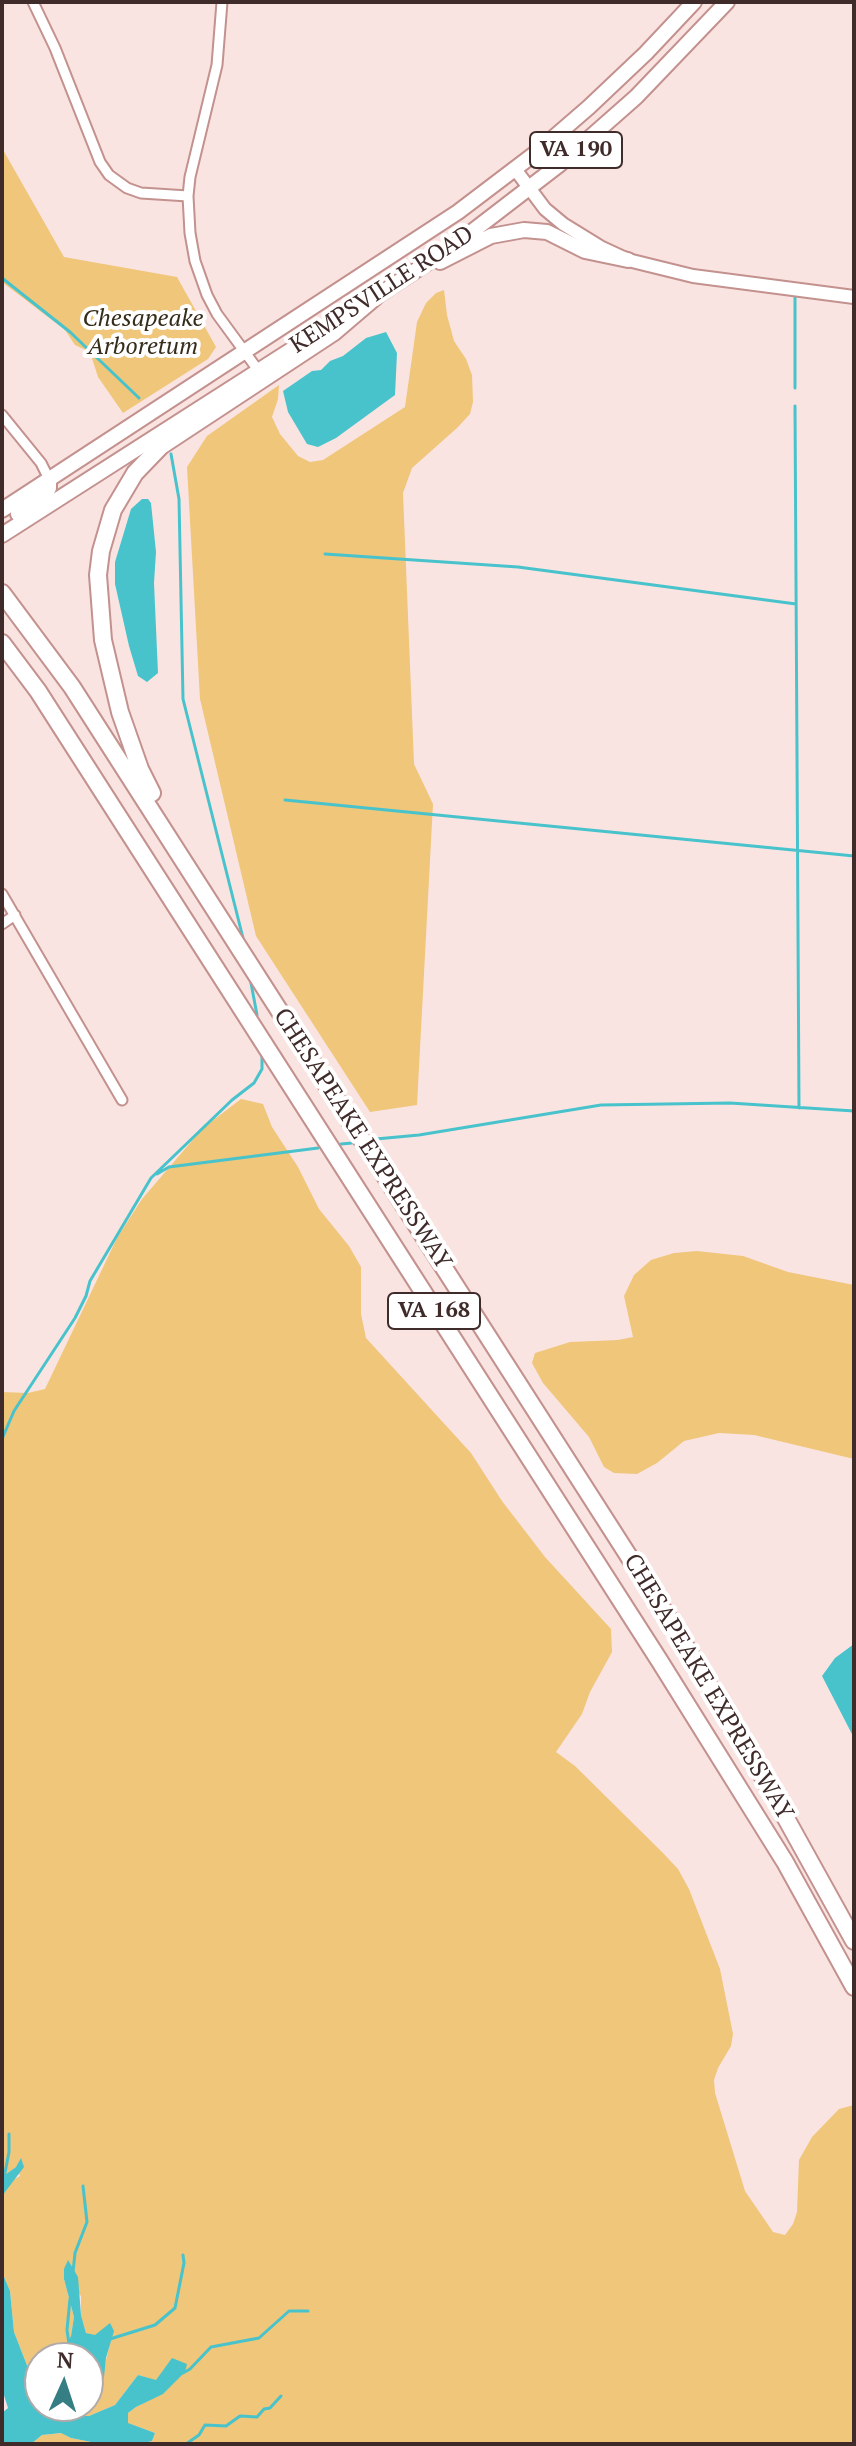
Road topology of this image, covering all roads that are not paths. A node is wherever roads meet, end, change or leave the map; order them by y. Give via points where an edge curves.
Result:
1 (33, 2) edge
2 (222, 2) edge
3 (694, 2) edge
4 (727, 2) edge
5 (515, 169) junction
6 (528, 189) junction
7 (188, 196) junction
8 (628, 260) junction
9 (406, 277) junction
10 (375, 297) junction
11 (854, 297) edge
12 (245, 352) junction
13 (258, 370) junction
14 (2, 415) edge
15 (49, 479) junction
16 (2, 510) edge
17 (2, 526) edge
18 (2, 535) edge
19 (2, 593) edge
20 (2, 643) edge
21 (2, 894) edge
22 (15, 915) junction
23 (2, 924) edge
24 (240, 947) junction
25 (122, 1100) dead end
26 (854, 1941) edge
27 (854, 1987) edge

1 - 7 street via 109,175 141,193
2 - 7 street via 217,65
3 - 5 main road, KEMPSVILLE ROAD / VA 190 via 612,86
4 - 6 main road, KEMPSVILLE ROAD / VA 190 via 636,97
5 - 6 street
5 - 12 main road, KEMPSVILLE ROAD / VA 190 via 409,246
6 - 8 street via 563,224
6 - 9 main road, KEMPSVILLE ROAD / VA 190
7 - 12 street via 202,284
8 - 9 main road via 585,251 547,232 513,230
8 - 11 street via 693,276
9 - 10 main road, KEMPSVILLE ROAD / VA 190
10 - 13 main road, KEMPSVILLE ROAD / VA 190
10 - 24 highway via 334,332 161,446 123,491 101,551 103,640 130,741 157,803
12 - 13 street
12 - 15 main road, KEMPSVILLE ROAD / VA 190
13 - 18 main road, KEMPSVILLE ROAD / VA 190
14 - 15 street
15 - 16 main road, KEMPSVILLE ROAD / VA 190
15 - 17 main road via 45,495
19 - 24 highway, CHESAPEAKE EXPRESSWAY / VA 168 via 72,687
20 - 27 highway, CHESAPEAKE EXPRESSWAY / VA 168 via 38,691 643,1635 785,1862
21 - 22 street
22 - 23 street
22 - 25 street
24 - 26 highway, CHESAPEAKE EXPRESSWAY / VA 168 via 667,1616

